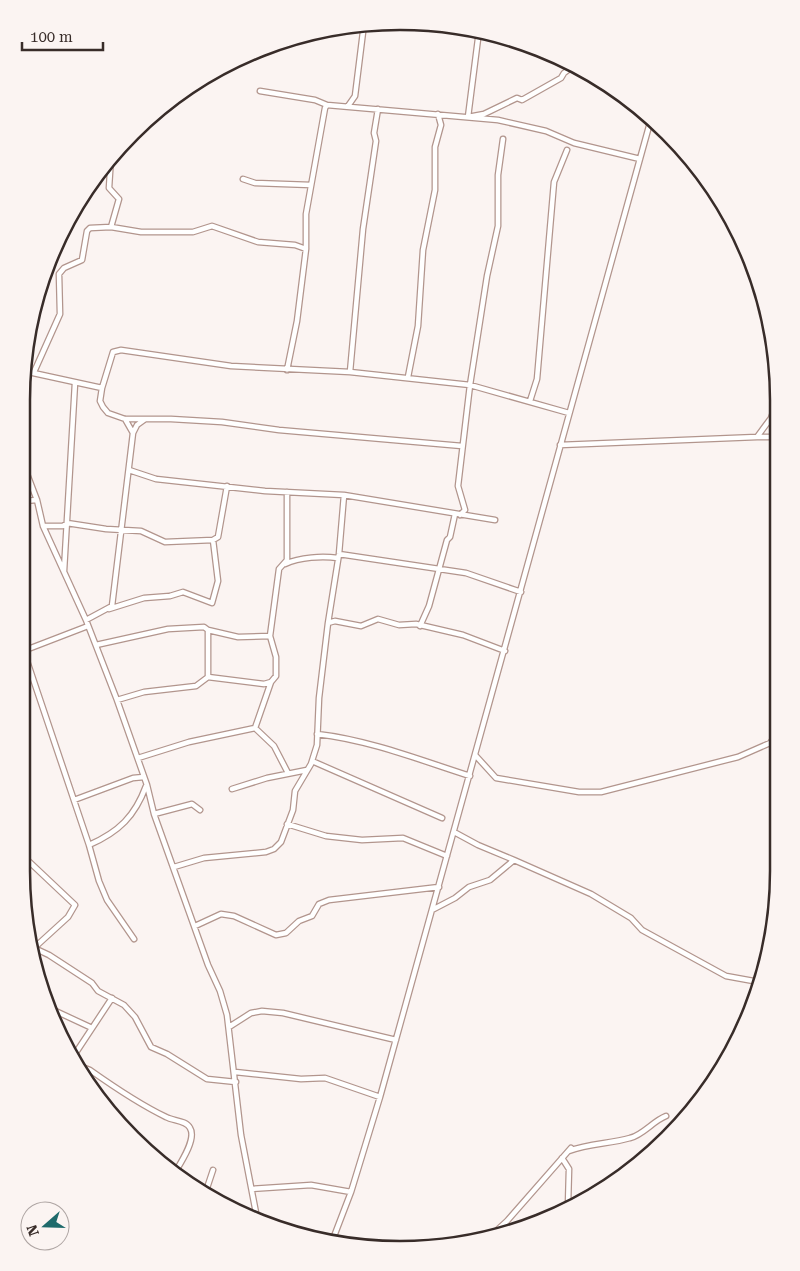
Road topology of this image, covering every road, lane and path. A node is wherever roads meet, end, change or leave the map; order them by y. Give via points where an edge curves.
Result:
1 (363, 32) edge
2 (478, 39) edge
3 (568, 70) edge
4 (260, 91) dead end
5 (327, 105) junction
6 (348, 106) junction
7 (378, 109) junction
8 (438, 114) junction
9 (468, 117) junction
10 (649, 126) edge
11 (503, 139) dead end
12 (566, 150) dead end
13 (640, 159) junction
14 (110, 170) edge
15 (243, 179) dead end
16 (311, 185) junction
17 (111, 228) junction
18 (306, 250) junction
19 (288, 370) junction
20 (34, 372) joint
21 (350, 372) junction
22 (408, 377) junction
23 (75, 383) junction
24 (470, 385) junction
25 (102, 388) junction
26 (530, 401) junction
27 (569, 413) junction
28 (125, 419) junction
29 (145, 419) junction
30 (770, 419) edge
31 (132, 433) junction
32 (756, 437) junction
33 (770, 437) edge
34 (560, 445) junction
35 (462, 446) junction
36 (129, 470) junction
37 (30, 482) edge
38 (228, 486) junction
39 (288, 492) junction
40 (344, 496) junction
41 (37, 500) junction
42 (30, 501) edge
43 (458, 514) junction
44 (495, 520) dead end
45 (67, 523) junction
46 (43, 526) junction
47 (120, 530) junction
48 (213, 540) junction
49 (339, 556) junction
50 (284, 565) junction
51 (438, 569) junction
52 (64, 574) junction
53 (521, 592) junction
54 (108, 610) junction
55 (86, 620) junction
56 (328, 623) junction
57 (88, 626) junction
58 (420, 626) junction
59 (208, 630) junction
60 (270, 636) junction
61 (96, 645) junction
62 (30, 647) edge
63 (505, 651) junction
64 (30, 669) edge
65 (208, 677) junction
66 (271, 682) junction
67 (117, 700) junction
68 (255, 728) junction
69 (317, 734) junction
70 (770, 742) edge
71 (476, 756) junction
72 (138, 758) junction
73 (312, 761) junction
74 (306, 770) junction
75 (288, 773) junction
76 (470, 776) junction
77 (144, 777) junction
78 (147, 785) junction
79 (232, 789) dead end
80 (74, 800) junction
81 (200, 810) dead end
82 (154, 814) junction
83 (442, 818) dead end
84 (287, 824) junction
85 (454, 832) junction
86 (89, 845) junction
87 (447, 856) junction
88 (514, 860) junction
89 (30, 862) edge
90 (174, 867) junction
91 (438, 887) junction
92 (432, 910) junction
93 (195, 926) junction
94 (134, 939) dead end
95 (37, 945) edge
96 (39, 950) edge
97 (753, 981) edge
98 (112, 998) junction
99 (58, 1012) edge
100 (229, 1027) junction
101 (92, 1028) junction
102 (396, 1040) junction
103 (77, 1051) edge
104 (87, 1069) edge
105 (235, 1072) junction
106 (236, 1082) junction
107 (380, 1097) junction
108 (666, 1116) dead end
109 (562, 1158) junction
110 (178, 1167) edge
111 (213, 1170) dead end
112 (207, 1187) edge
113 (252, 1189) junction
114 (351, 1192) junction
115 (568, 1201) edge
116 (256, 1212) edge
117 (502, 1226) edge
118 (334, 1235) edge

1 - 6 street via 355,96
2 - 9 street
3 - 9 street via 561,78 522,100 517,98 484,114
4 - 5 street
5 - 6 street
5 - 16 street
6 - 7 street
7 - 8 street
7 - 21 street
8 - 9 street
8 - 22 street via 441,125 435,148 435,190 423,250 418,326
9 - 13 street via 546,131 574,143
10 - 13 street
11 - 24 street via 498,175 498,226
12 - 26 street via 554,182 537,380
13 - 27 street
14 - 17 street via 109,188 119,199
15 - 16 street via 255,183
16 - 18 street via 306,214
17 - 18 street via 141,232 193,232 212,226 258,242 295,245
17 - 20 street via 96,226 88,229 82,260 61,270 58,286 60,314
18 - 19 street
19 - 21 street
19 - 25 street via 231,366 120,350 113,352 110,358
20 - 23 street
21 - 22 street
22 - 24 street
23 - 25 street
23 - 45 street
24 - 26 street
24 - 35 street
25 - 28 street via 100,401 103,407 108,413
26 - 27 street
27 - 34 street
28 - 29 street
28 - 31 street
29 - 31 street
29 - 35 street via 222,422 296,432
30 - 32 street
31 - 36 street
32 - 33 street
32 - 34 street
34 - 53 street
35 - 43 street via 458,486 464,510
36 - 38 street via 156,479
36 - 47 street
37 - 41 street
38 - 39 street
38 - 48 street via 218,537
39 - 40 street
39 - 50 street via 287,560
40 - 43 street
40 - 49 street
41 - 42 street
41 - 46 street
43 - 44 street
43 - 51 street
45 - 46 street
45 - 47 street
45 - 52 street
46 - 52 street
47 - 48 street via 141,531 165,542
47 - 54 street via 113,600
48 - 54 street via 218,581 212,603 182,592 144,598
49 - 50 street
49 - 51 street
49 - 56 street
50 - 60 street via 277,577
51 - 53 street via 482,578
51 - 58 street via 429,606
52 - 55 street
53 - 63 street
54 - 55 street
55 - 57 street
56 - 58 street via 335,621 361,626 378,619 398,626
56 - 69 street
57 - 61 street
57 - 62 street
58 - 63 street via 463,635
59 - 60 street via 238,637
59 - 61 street via 196,627 168,629
59 - 65 street
60 - 66 street via 276,657 276,676
61 - 67 street
63 - 71 street
64 - 80 street
65 - 66 street via 264,684
65 - 67 street via 196,686 144,692
66 - 68 street
67 - 72 street
68 - 72 street via 189,742
68 - 75 street via 274,746
69 - 73 street
69 - 76 street via 363,742
70 - 71 street via 738,757 601,792 579,792 496,778
71 - 76 street
72 - 77 street
73 - 74 street
73 - 83 street
74 - 75 street
74 - 84 street via 295,791 293,810
75 - 79 street
76 - 85 street
77 - 78 street
77 - 80 street
78 - 82 street
78 - 86 street via 139,805 116,832
80 - 86 street
81 - 82 street via 192,804
82 - 90 street
84 - 87 street via 326,836 362,840 402,838
84 - 90 street via 281,842 274,849 204,858
85 - 87 street
85 - 88 street
86 - 94 street via 108,900
87 - 91 street
88 - 92 street via 490,880 469,887
88 - 97 street via 591,894 631,918 642,930 726,976
89 - 95 street via 75,905 68,917
90 - 93 street
91 - 92 street
91 - 93 street via 329,900 320,904 312,916 299,921 286,933 276,935 234,916 221,914
92 - 102 street
93 - 100 street via 220,991
96 - 98 street
98 - 101 street
98 - 106 street via 135,1016 151,1047 207,1079
99 - 101 street
100 - 102 street via 251,1013 262,1011
100 - 105 street
101 - 103 street
102 - 107 street
104 - 110 street via 168,1119 185,1123 190,1128 190,1145
105 - 106 street
105 - 107 street via 301,1079 325,1078
106 - 113 street via 241,1135
107 - 114 street
108 - 109 street via 655,1120 633,1138 570,1149
109 - 115 street via 569,1169
109 - 117 street
111 - 112 street
113 - 114 street via 311,1185
113 - 116 street
114 - 118 street

